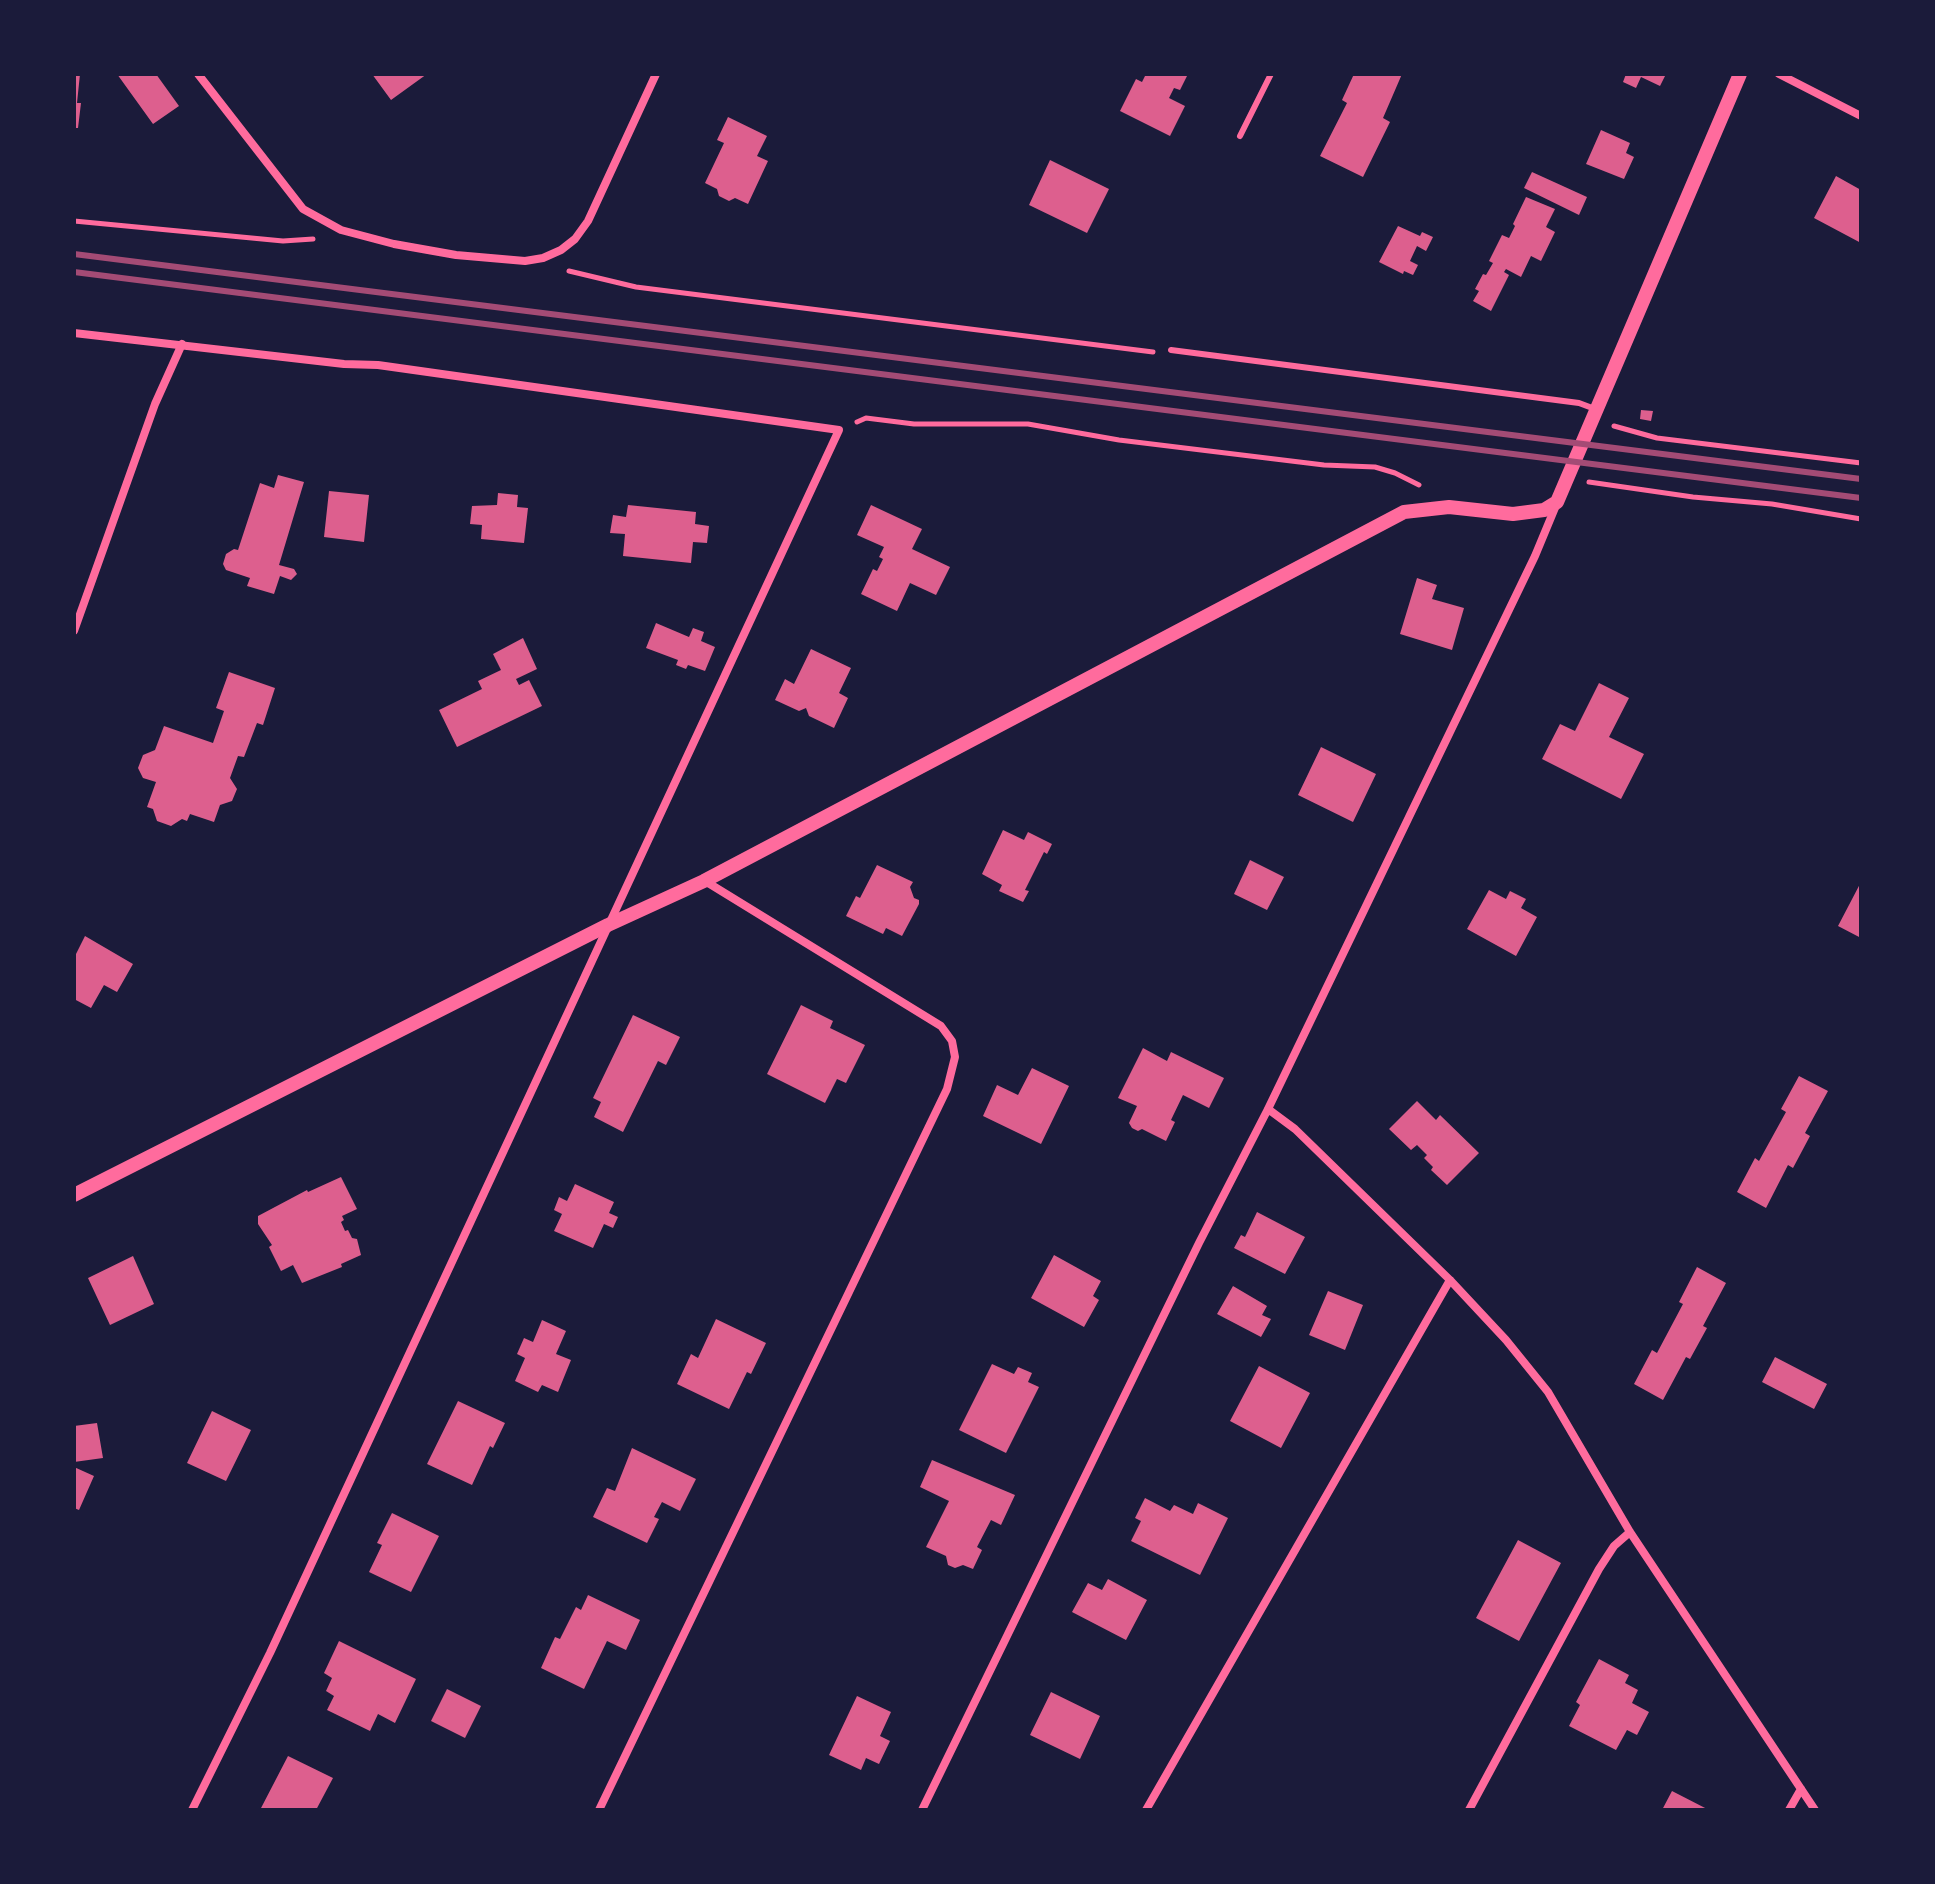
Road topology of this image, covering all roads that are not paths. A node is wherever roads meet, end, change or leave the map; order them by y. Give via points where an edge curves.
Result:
1 (198, 74) edge
2 (656, 74) edge
3 (1271, 74) edge
4 (1740, 74) edge
5 (1779, 74) edge
6 (1861, 116) edge
7 (1240, 136) dead end
8 (74, 333) edge
9 (182, 344) junction
10 (1171, 350) road end
11 (1597, 410) junction
12 (1557, 502) junction
13 (74, 631) edge
14 (704, 881) junction
15 (608, 925) junction
16 (1268, 1109) junction
17 (74, 1195) edge
18 (1450, 1280) junction
19 (1630, 1532) junction
20 (1801, 1789) junction
21 (192, 1810) edge
22 (599, 1810) edge
23 (922, 1810) edge
24 (1146, 1810) edge
25 (1469, 1810) edge
26 (1789, 1810) edge
27 (1815, 1810) edge

1 - 2 street via 303,209 358,235 456,255 525,261 553,256 588,221
3 - 7 lane
4 - 11 street
5 - 6 street
8 - 9 street
9 - 13 street via 155,404
9 - 15 street via 431,372 839,430
10 - 11 lane via 1579,403
11 - 12 street
12 - 14 street via 1544,510 1513,514 1449,507 1404,512
12 - 16 street
14 - 15 street
14 - 22 street via 941,1026 955,1057 947,1089
15 - 17 street
15 - 21 street
16 - 18 street
16 - 23 street
18 - 19 street via 1548,1392
18 - 24 street
19 - 20 street
19 - 25 street via 1599,1569
20 - 26 street
20 - 27 street

